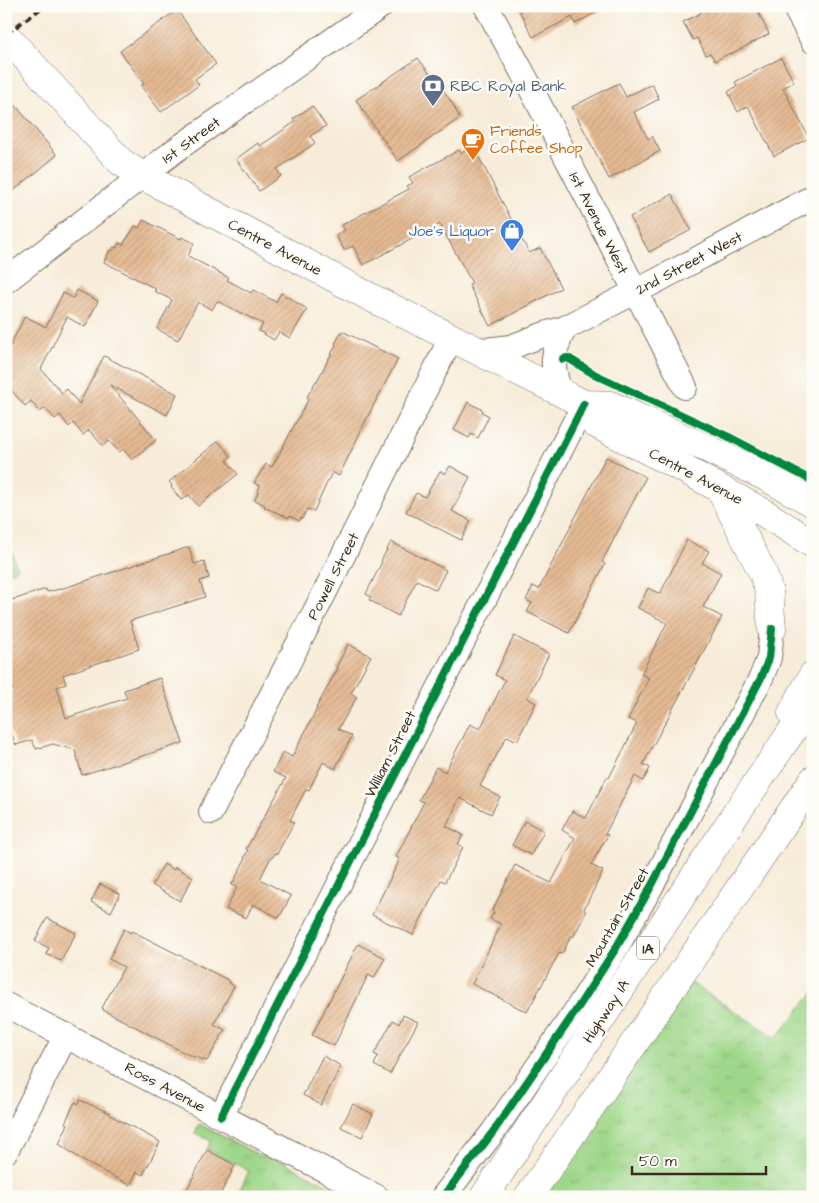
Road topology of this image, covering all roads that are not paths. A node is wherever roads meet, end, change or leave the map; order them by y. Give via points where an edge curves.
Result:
1 (381, 6) edge
2 (486, 6) edge
3 (794, 6) edge
4 (6, 36) edge
5 (813, 41) edge
6 (141, 175) junction
7 (813, 197) edge
8 (6, 281) edge
9 (636, 292) junction
10 (565, 328) junction
11 (460, 343) junction
12 (685, 387) dead end
13 (560, 392) junction
14 (584, 404) junction
15 (720, 489) junction
16 (813, 503) edge
17 (764, 513) junction
18 (813, 544) edge
19 (813, 564) edge
20 (772, 629) joint
21 (813, 675) edge
22 (813, 700) edge
23 (813, 780) edge
24 (211, 812) dead end
25 (737, 812) junction
26 (6, 1005) edge
27 (66, 1035) junction
28 (220, 1116) junction
29 (6, 1151) edge
30 (378, 1197) edge
31 (443, 1197) edge
32 (484, 1197) edge
33 (528, 1197) edge

1 - 6 street, 1st Street
2 - 9 street, 1st Avenue West
3 - 5 street
4 - 6 main road, Centre Avenue via 121,162
6 - 8 street, 1st Street
6 - 11 main road, Centre Avenue
7 - 9 street, 2nd Street West
9 - 10 street, 2nd Street West
9 - 12 street, 1st Avenue West
10 - 11 street, 2nd Street West via 511,347 486,350
10 - 13 street via 553,355 553,369
11 - 13 main road, Centre Avenue
11 - 24 street, Powell Street
13 - 14 main road, Centre Avenue
14 - 15 main road, Centre Avenue via 594,423
14 - 16 main road, Centre Avenue via 610,405 704,446
14 - 28 street, William Street
15 - 17 main road, Centre Avenue
15 - 20 main road via 763,574 772,609
17 - 18 main road, Centre Avenue
17 - 19 main road
20 - 31 street, Mountain Street via 769,658 754,692 631,923 512,1104
21 - 25 main road
22 - 25 main road, Highway 1A / 1A
23 - 33 main road
25 - 32 main road, Highway 1A / 1A
26 - 27 street, Ross Avenue
27 - 28 street, Ross Avenue
27 - 29 street
28 - 30 street, Ross Avenue

